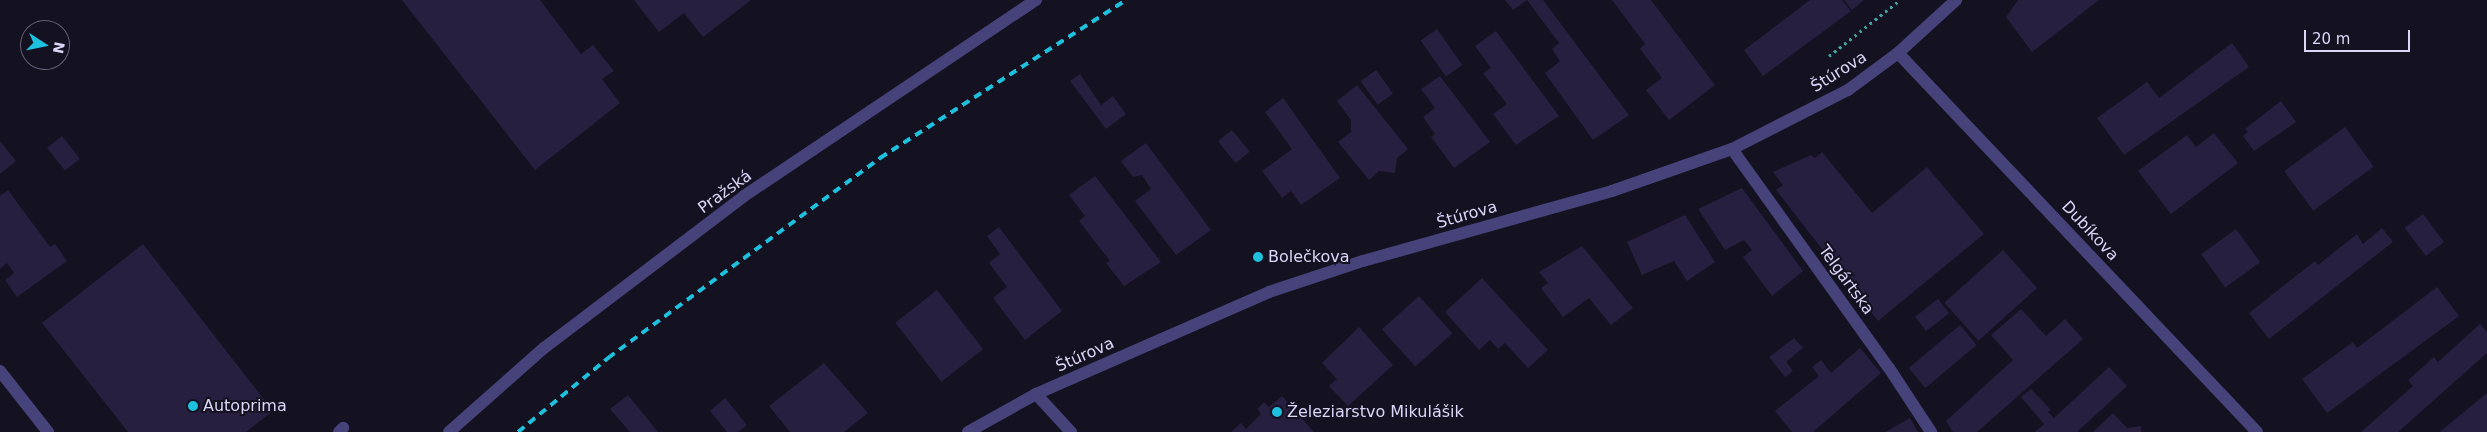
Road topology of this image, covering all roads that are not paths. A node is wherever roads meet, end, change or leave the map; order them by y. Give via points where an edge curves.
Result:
1 (1036, 0) edge
2 (1956, 0) edge
3 (1898, 53) junction
4 (1732, 149) junction
5 (0, 371) edge
6 (1036, 394) junction
7 (48, 432) edge
8 (449, 432) edge
9 (968, 432) edge
10 (1071, 432) edge
11 (1931, 432) edge
12 (2257, 432) edge

1 - 8 street, Pražská via 744,196 544,348
2 - 3 street, Štúrova
3 - 4 street, Štúrova via 1848,90
3 - 12 street, Dubíkova
4 - 6 street, Štúrova via 1612,190 1362,261 1269,292
4 - 11 street, Telgártska via 1890,368
5 - 7 street
6 - 9 street, Štúrova
6 - 10 street

